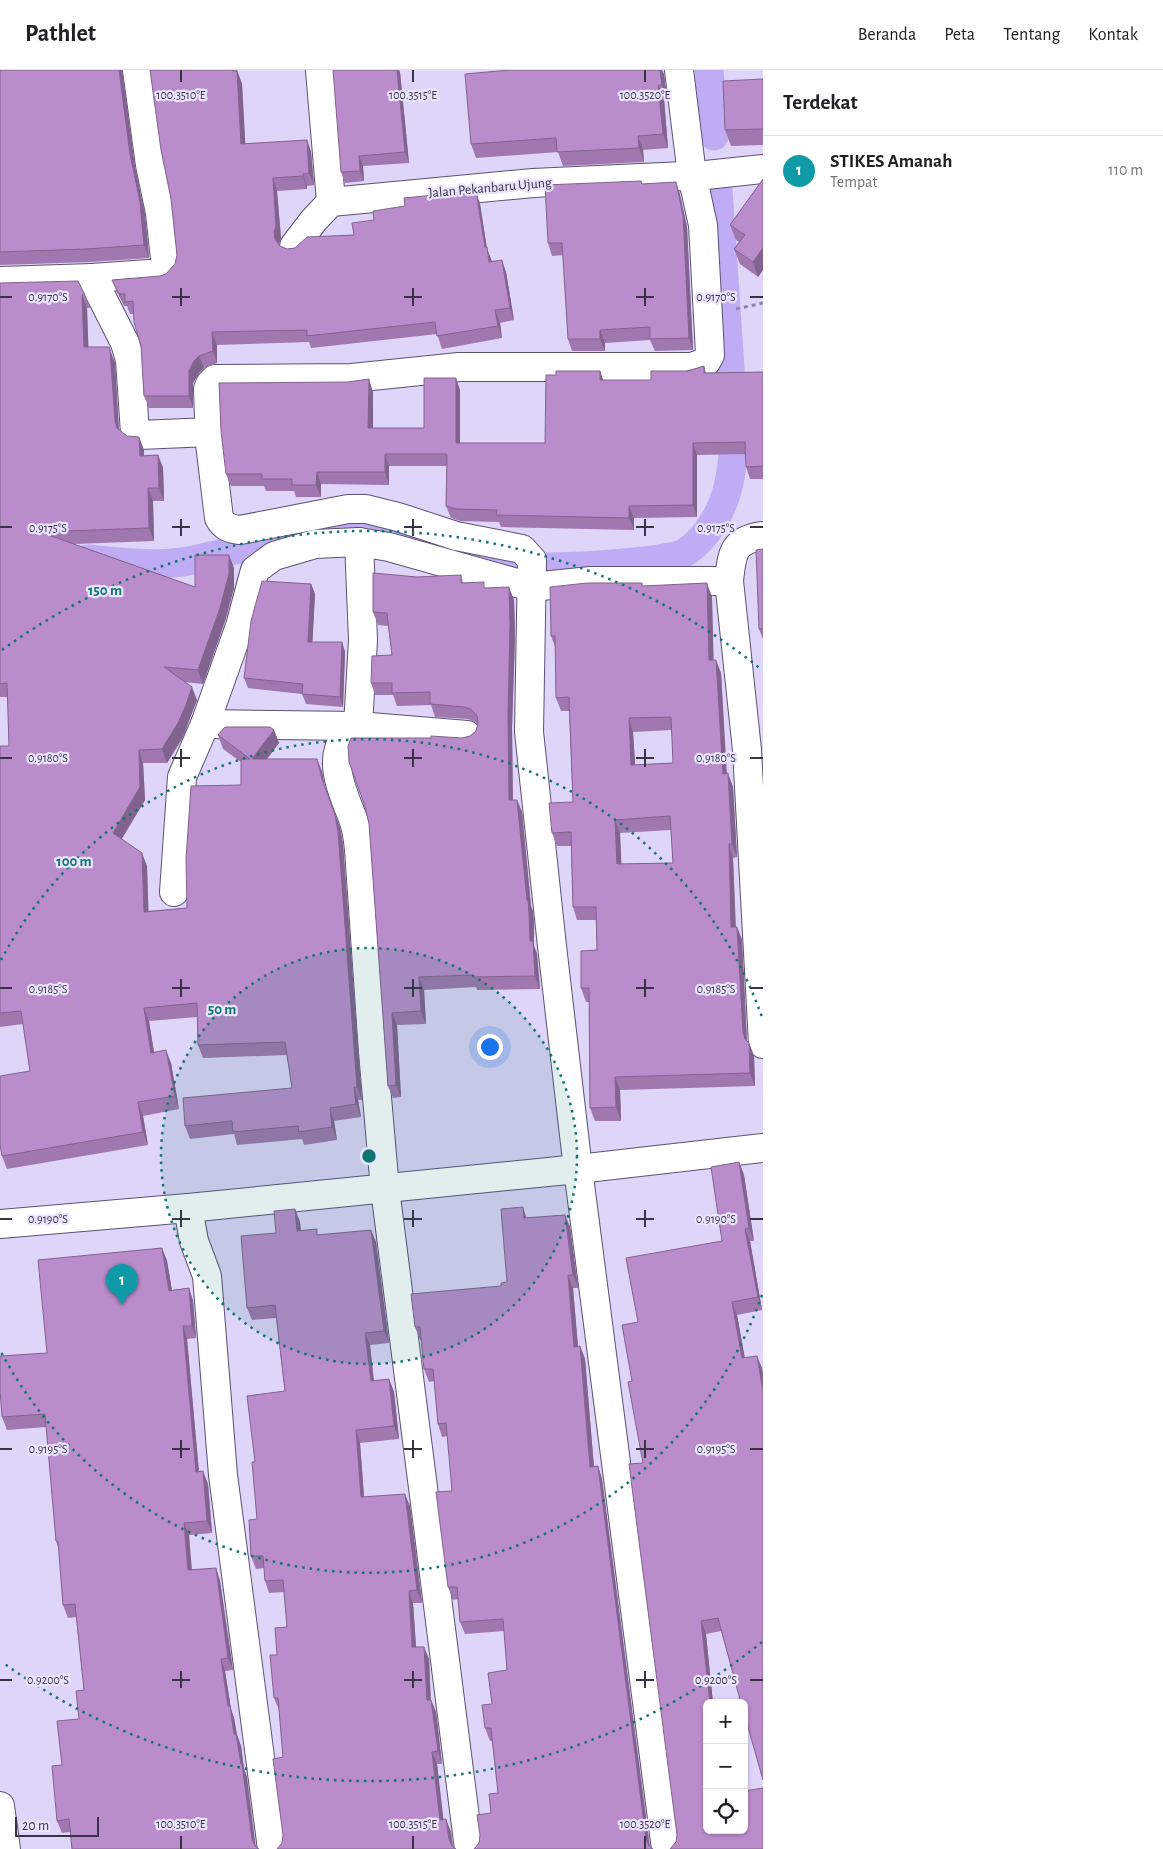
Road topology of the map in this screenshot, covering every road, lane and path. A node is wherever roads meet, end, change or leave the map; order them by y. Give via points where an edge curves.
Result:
1 (137, 70) edge
2 (320, 70) edge
3 (679, 70) edge
4 (763, 169) edge
5 (699, 175) junction
6 (331, 202) junction
7 (294, 246) edge
8 (92, 278) junction
9 (0, 281) edge
10 (210, 432) junction
11 (763, 536) edge
12 (359, 542) junction
13 (532, 576) junction
14 (729, 581) junction
15 (205, 724) junction
16 (358, 726) junction
17 (467, 735) edge
18 (755, 749) edge
19 (174, 892) dead end
20 (759, 916) edge
21 (763, 1044) edge
22 (763, 1148) edge
23 (578, 1169) junction
24 (385, 1189) junction
25 (188, 1208) junction
26 (0, 1224) edge
27 (0, 1806) edge
28 (6, 1849) edge
29 (272, 1849) edge
30 (469, 1849) edge
31 (666, 1849) edge

1 - 8 street via 166,270 163,273
2 - 6 street
3 - 5 street
4 - 5 street, Jalan Pekanbaru Ujung
5 - 6 street, Jalan Pekanbaru Ujung via 533,183
5 - 10 street via 710,356 703,365 459,367 352,378 215,379 208,389
6 - 7 street
8 - 9 street
8 - 10 street via 125,343 130,360 135,433
10 - 13 street via 219,518 222,524 232,529 348,509 366,509 456,536 522,549
11 - 14 street via 740,543 732,556
12 - 13 street
12 - 15 street via 315,544 274,556 256,570
12 - 16 street via 363,640
13 - 14 street via 591,581
13 - 23 street via 529,732
14 - 18 street
15 - 16 street
15 - 19 street via 182,777
16 - 17 street
16 - 24 street via 345,738 338,754 338,776 357,830
18 - 20 street
20 - 21 street
22 - 23 street
23 - 24 street
23 - 31 street
24 - 25 street
24 - 30 street
25 - 26 street
25 - 29 street via 194,1241 207,1276 224,1475
27 - 28 street

